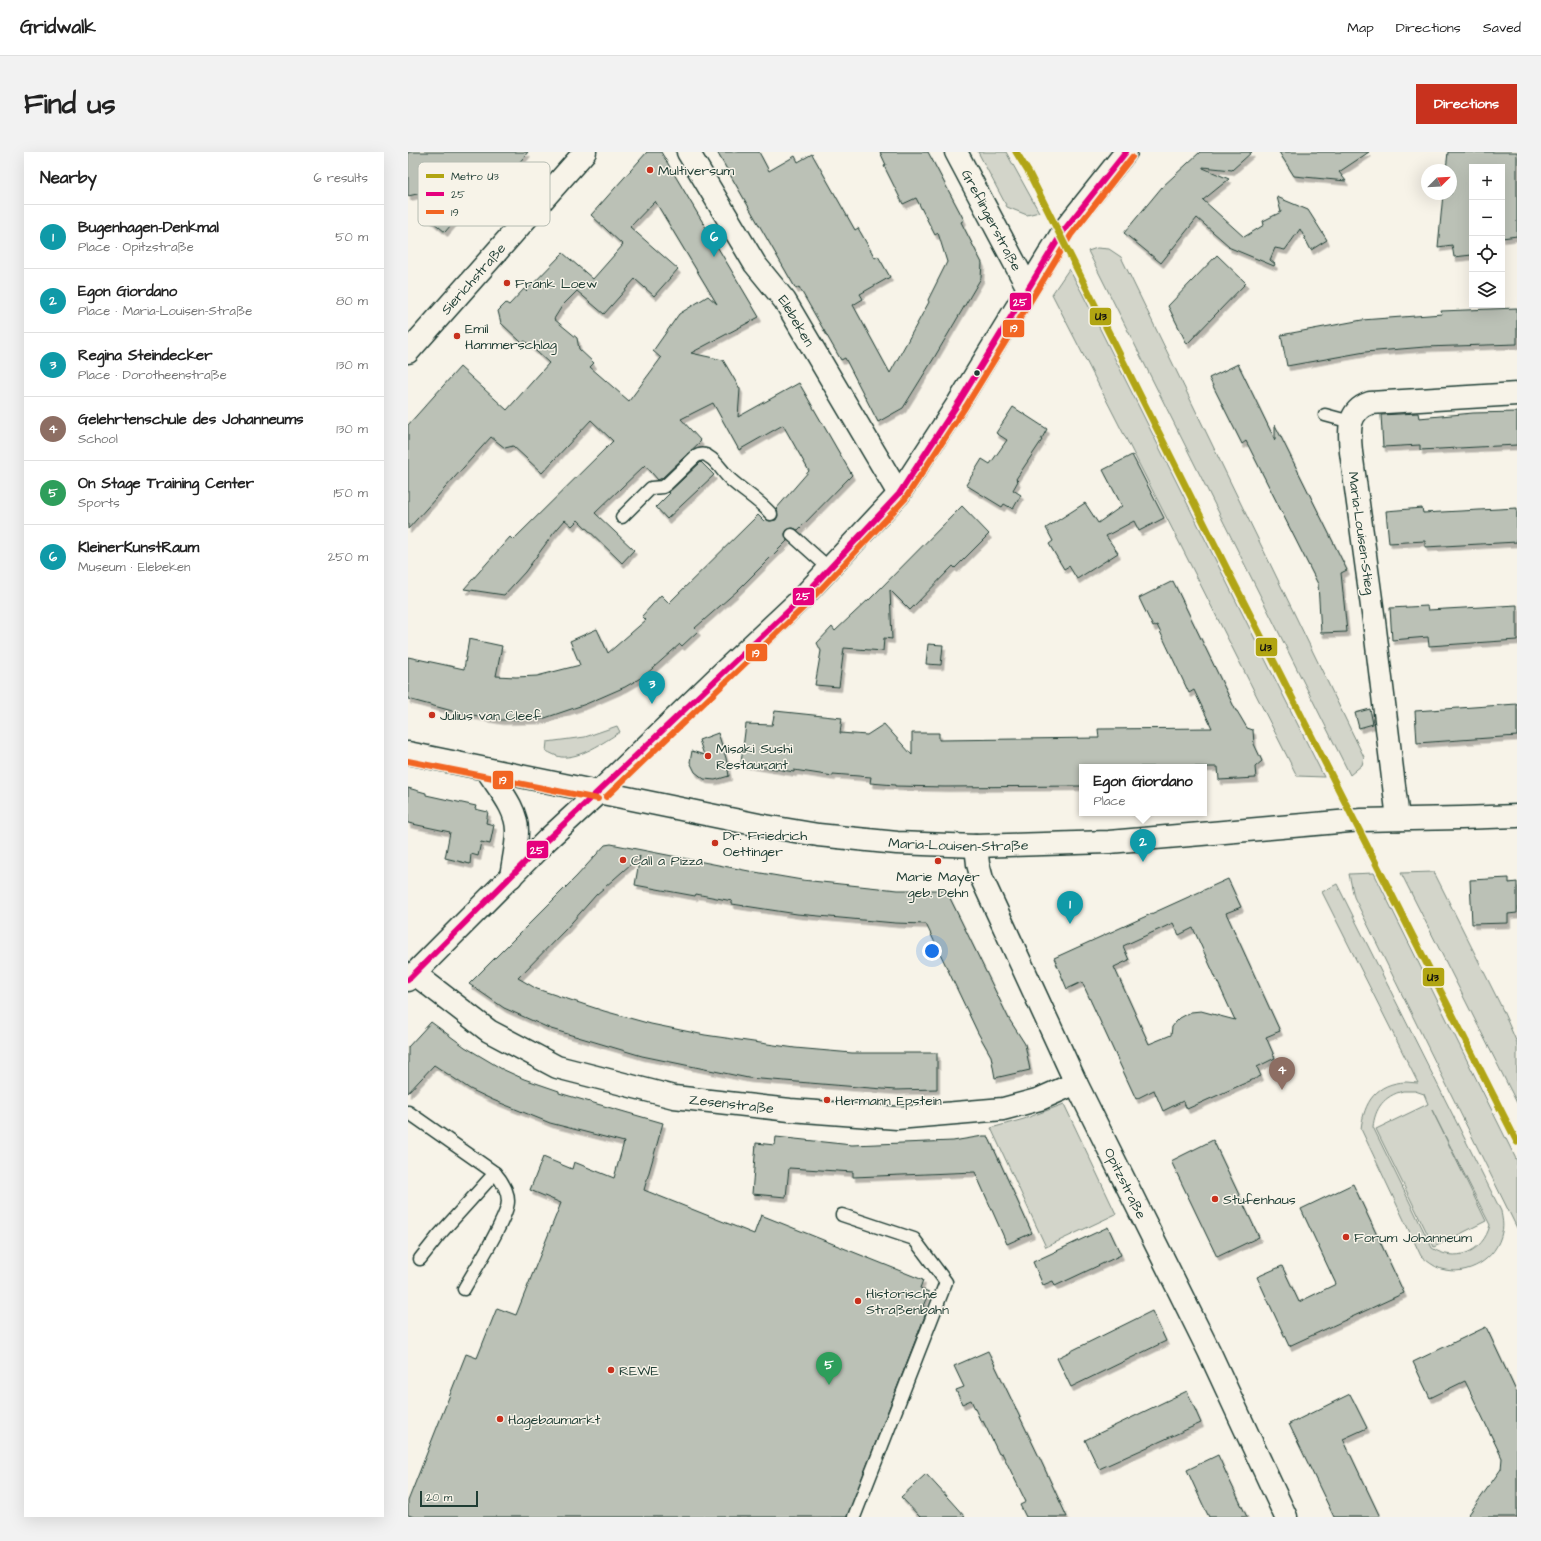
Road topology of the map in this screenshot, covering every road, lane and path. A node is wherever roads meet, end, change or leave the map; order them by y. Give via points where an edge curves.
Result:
1 (585, 152) edge
2 (688, 152) edge
3 (956, 152) edge
4 (1126, 152) edge
5 (550, 192) edge
6 (520, 226) edge
7 (1028, 288) junction
8 (408, 352) edge
9 (1517, 394) edge
10 (1325, 415) dead end
11 (1351, 422) junction
12 (899, 494) junction
13 (771, 514) dead end
14 (622, 517) dead end
15 (792, 535) dead end
16 (828, 570) junction
17 (408, 753) edge
18 (487, 770) junction
19 (600, 792) junction
20 (1517, 816) edge
21 (1398, 819) junction
22 (976, 846) junction
23 (511, 877) junction
24 (411, 977) edge
25 (1076, 1083) junction
26 (408, 1112) edge
27 (495, 1174) junction
28 (842, 1216) dead end
29 (420, 1259) dead end
30 (464, 1289) dead end
31 (854, 1517) edge
32 (1286, 1517) edge

1 - 5 street, Sierichstraße
2 - 12 street, Elebeken via 755,264 785,301
3 - 7 street, Greflingerstraße
4 - 7 street via 1064,230
6 - 8 street, Sierichstraße
7 - 12 street via 959,402
9 - 11 street via 1376,402 1358,409
10 - 11 lane
11 - 21 street, Maria-Louisen-Stieg via 1349,438
12 - 16 street
13 - 14 lane via 761,502 731,480 710,457 699,454 663,487 651,488
15 - 16 lane
16 - 19 street
17 - 18 street, Maria-Louisen-Straße
18 - 19 street, Maria-Louisen-Straße
18 - 23 street via 512,809 515,820 517,831
19 - 22 street, Maria-Louisen-Straße via 759,825 818,834 897,843
19 - 23 street via 548,838
20 - 21 street, Maria-Louisen-Straße
21 - 22 street, Maria-Louisen-Straße via 1109,842
22 - 25 street, Opitzstraße via 982,879
23 - 24 street
24 - 25 street, Zesenstraße via 489,1031 557,1067 674,1097 790,1110 897,1118 1003,1109 1040,1098
25 - 32 street, Opitzstraße via 1209,1351
26 - 27 lane
27 - 29 lane
27 - 30 lane via 505,1185 508,1201 505,1216
28 - 31 lane via 914,1239 946,1282

